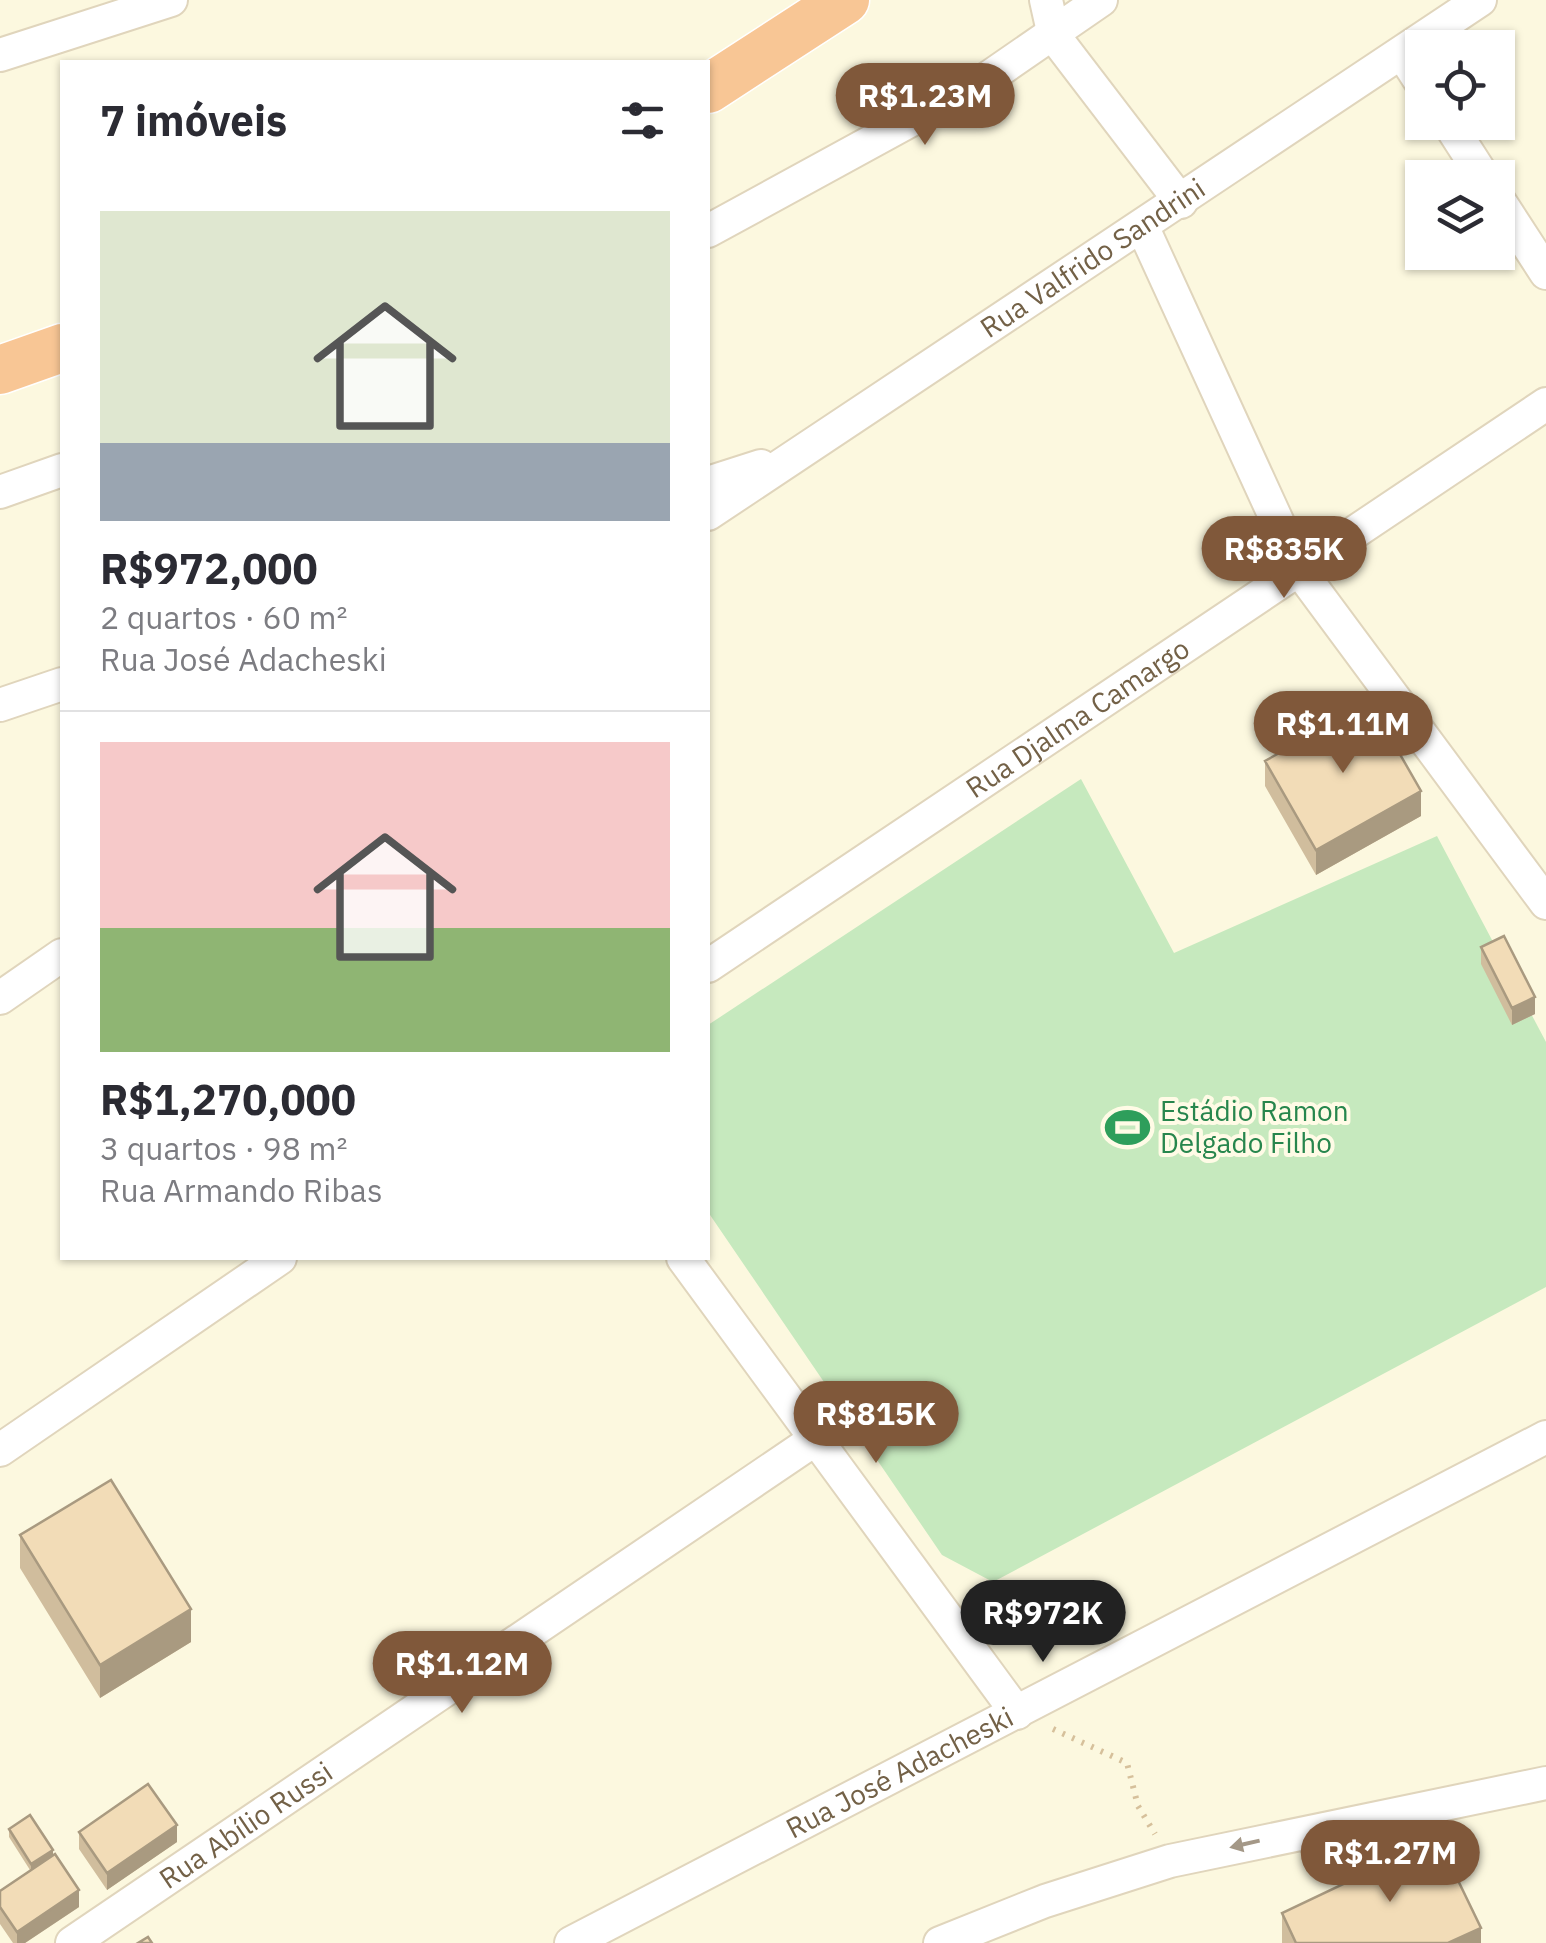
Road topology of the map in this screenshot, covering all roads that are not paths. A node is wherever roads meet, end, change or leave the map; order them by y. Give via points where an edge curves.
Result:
1 (171, 0) edge
2 (846, 0) edge
3 (1046, 0) edge
4 (1101, 0) edge
5 (1480, 0) edge
6 (1054, 36) junction
7 (1402, 53) junction
8 (0, 55) edge
9 (1405, 58) edge
10 (710, 88) edge
11 (1181, 202) junction
12 (1515, 225) edge
13 (1143, 228) junction
14 (710, 229) edge
15 (1546, 273) edge
16 (60, 349) edge
17 (0, 370) edge
18 (1546, 404) edge
19 (789, 458) junction
20 (60, 471) edge
21 (710, 482) edge
22 (0, 492) edge
23 (710, 513) edge
24 (1300, 571) junction
25 (60, 685) edge
26 (0, 705) edge
27 (1546, 903) edge
28 (60, 956) edge
29 (710, 965) edge
30 (0, 998) edge
31 (277, 1260) edge
32 (684, 1260) edge
33 (1546, 1437) edge
34 (817, 1438) junction
35 (0, 1450) edge
36 (1018, 1714) junction
37 (1546, 1783) edge
38 (72, 1943) edge
39 (571, 1943) edge
40 (940, 1943) edge

1 - 8 street
2 - 10 highway
3 - 6 street
4 - 6 street
5 - 7 street, Rua Valfrido Sandrini
6 - 11 street
6 - 14 street
7 - 9 street
7 - 11 street, Rua Valfrido Sandrini
11 - 13 street, Rua Valfrido Sandrini
12 - 15 street
13 - 19 street, Rua Valfrido Sandrini
13 - 24 street
16 - 17 highway
18 - 24 street, Rua Djalma Camargo
19 - 21 street
19 - 23 street, Rua Valfrido Sandrini
20 - 22 street
24 - 27 street
24 - 29 street, Rua Djalma Camargo
25 - 26 street
28 - 30 street
31 - 35 street
32 - 34 street
33 - 36 street, Rua José Adacheski
34 - 36 street
34 - 38 street, Rua Abílio Russi
36 - 39 street, Rua José Adacheski
37 -> 40 street via 1170,1861

